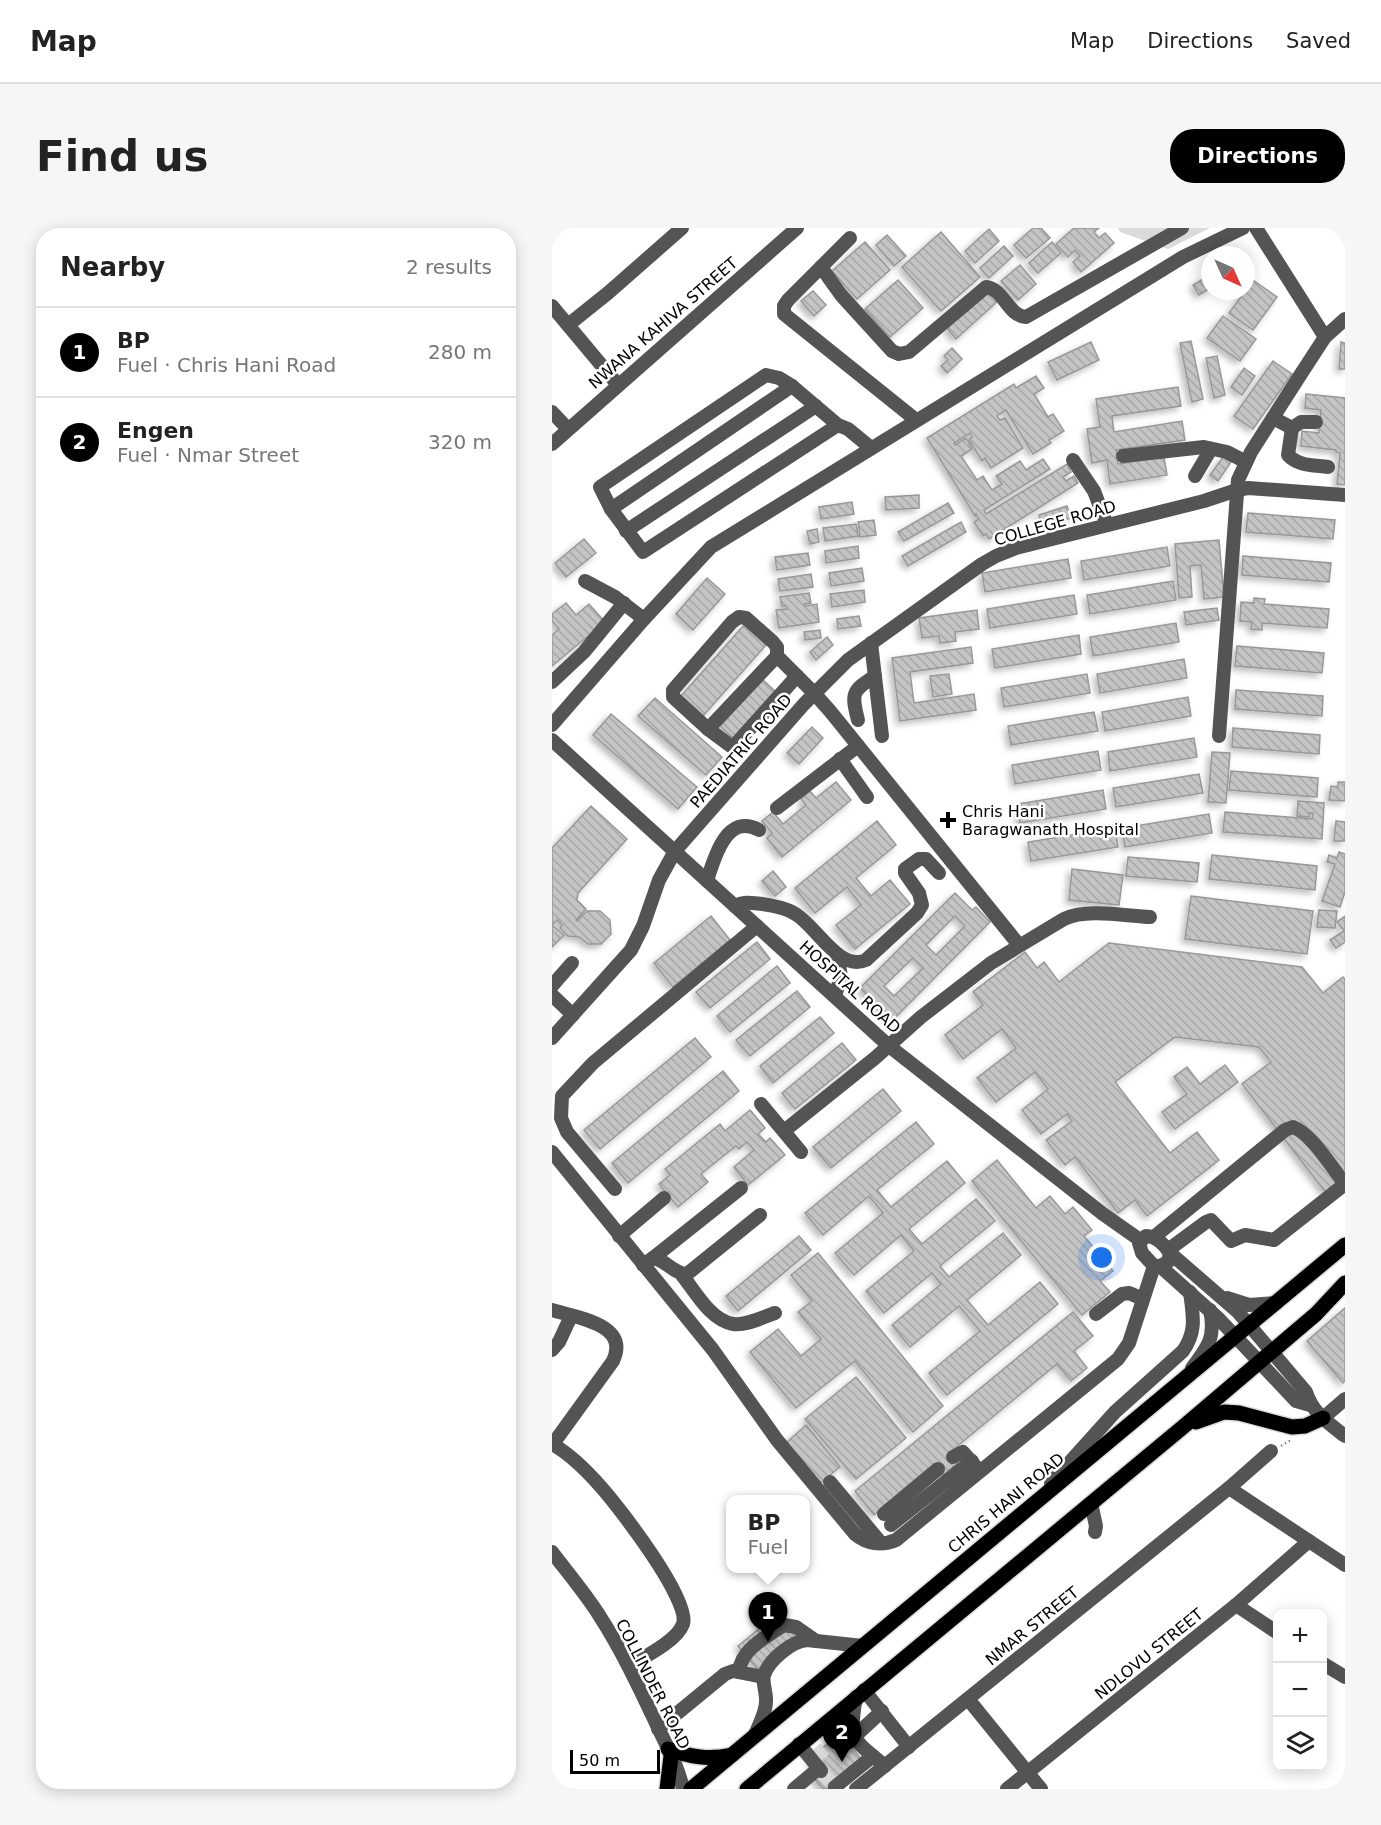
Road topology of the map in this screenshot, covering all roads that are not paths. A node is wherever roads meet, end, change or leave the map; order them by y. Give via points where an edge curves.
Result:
1 (682, 228) edge
2 (797, 228) edge
3 (1182, 228) edge
4 (1244, 228) edge
5 (1256, 228) edge
6 (850, 238) dead end
7 (821, 267) junction
8 (552, 306) edge
9 (1345, 319) edge
10 (568, 325) junction
11 (1325, 337) junction
12 (618, 385) junction
13 (792, 386) junction
14 (816, 406) junction
15 (552, 412) edge
16 (1273, 418) junction
17 (916, 420) junction
18 (1316, 422) dead end
19 (838, 424) junction
20 (1292, 428) junction
21 (568, 429) junction
22 (552, 444) edge
23 (871, 448) junction
24 (1211, 449) junction
25 (1123, 456) dead end
26 (1073, 460) dead end
27 (1246, 462) junction
28 (1328, 467) dead end
29 (1195, 476) dead end
30 (1237, 490) junction
31 (1345, 495) edge
32 (611, 509) junction
33 (1107, 525) junction
34 (626, 531) junction
35 (585, 581) dead end
36 (624, 603) junction
37 (644, 619) junction
38 (598, 635) junction
39 (871, 643) junction
40 (616, 651) junction
41 (777, 656) junction
42 (797, 676) junction
43 (875, 676) junction
44 (552, 682) edge
45 (814, 693) junction
46 (858, 720) dead end
47 (552, 726) edge
48 (708, 729) junction
49 (882, 736) dead end
50 (1219, 736) dead end
51 (552, 740) edge
52 (858, 746) junction
53 (840, 759) junction
54 (867, 797) dead end
55 (777, 808) dead end
56 (759, 830) dead end
57 (675, 851) junction
58 (939, 873) dead end
59 (707, 880) junction
60 (735, 906) junction
61 (1150, 917) dead end
62 (757, 926) junction
63 (1019, 945) junction
64 (837, 955) junction
65 (572, 963) dead end
66 (552, 986) edge
67 (552, 995) edge
68 (835, 996) junction
69 (573, 1015) junction
70 (552, 1038) edge
71 (889, 1046) junction
72 (761, 1104) dead end
73 (784, 1131) junction
74 (552, 1152) edge
75 (801, 1152) dead end
76 (1345, 1184) edge
77 (741, 1188) dead end
78 (615, 1190) dead end
79 (664, 1198) dead end
80 (760, 1215) dead end
81 (619, 1236) junction
82 (1147, 1238) junction
83 (1345, 1245) edge
84 (1169, 1252) junction
85 (648, 1261) junction
86 (1157, 1266) junction
87 (682, 1275) junction
88 (1345, 1283) edge
89 (1190, 1292) junction
90 (1216, 1294) junction
91 (1143, 1299) junction
92 (1276, 1303) junction
93 (552, 1310) edge
94 (1210, 1310) junction
95 (775, 1313) dead end
96 (1096, 1314) dead end
97 (571, 1316) junction
98 (1250, 1324) junction
99 (1236, 1336) junction
100 (552, 1350) edge
101 (1272, 1351) junction
102 (1260, 1362) junction
103 (1184, 1379) junction
104 (1345, 1399) edge
105 (1310, 1405) junction
106 (1323, 1419) junction
107 (1183, 1427) junction
108 (1345, 1436) edge
109 (552, 1444) edge
110 (1271, 1451) dead end
111 (953, 1458) dead end
112 (976, 1466) junction
113 (938, 1469) dead end
114 (830, 1482) dead end
115 (1229, 1488) junction
116 (1034, 1503) junction
117 (1091, 1503) junction
118 (1095, 1532) dead end
119 (1309, 1541) junction
120 (881, 1544) junction
121 (552, 1552) edge
122 (1345, 1566) edge
123 (1236, 1605) junction
124 (1273, 1630) edge
125 (816, 1641) junction
126 (863, 1646) junction
127 (628, 1666) junction
128 (1327, 1666) edge
129 (739, 1672) junction
130 (763, 1677) junction
131 (1345, 1677) edge
132 (860, 1694) junction
133 (968, 1699) junction
134 (882, 1711) junction
135 (658, 1729) junction
136 (849, 1733) junction
137 (754, 1735) junction
138 (799, 1744) junction
139 (909, 1747) junction
140 (670, 1753) junction
141 (733, 1755) junction
142 (873, 1756) junction
143 (885, 1766) junction
144 (1027, 1772) junction
145 (835, 1787) edge
146 (692, 1788) edge
147 (667, 1789) edge
148 (747, 1789) edge
149 (794, 1789) edge
150 (856, 1789) edge
151 (1006, 1789) edge
152 (1041, 1789) edge

1 - 10 street
2 - 12 street, NWANA KAHIVA STREET
3 - 7 street via 1026,317 1017,315 995,290 986,287 903,354 892,351 866,324
4 - 17 street via 1183,257
5 - 11 street
6 - 7 street
7 - 17 street via 784,304 784,314
8 - 10 street
9 - 11 street
10 - 12 street
11 - 16 street
12 - 21 street, NWANA KAHIVA STREET
13 - 14 street
13 - 32 street
13 - 32 street via 766,375 600,487
14 - 19 street
14 - 34 street
15 - 21 street
16 - 20 street
16 - 27 street
17 - 23 street
18 - 20 street via 1300,422
19 - 23 street
19 - 34 street via 643,552
20 - 28 street via 1290,458 1298,463
21 - 22 street, NWANA KAHIVA STREET
23 - 37 street via 711,547
24 - 25 street
24 - 27 street
24 - 29 street
26 - 33 street via 1094,491
27 - 30 street
30 - 31 street, COLLEGE ROAD
30 - 33 street, COLLEGE ROAD
30 - 50 street
32 - 34 street
33 - 39 street, COLLEGE ROAD via 996,556
35 - 36 street
36 - 37 street
36 - 38 street
37 - 40 street
38 - 40 street
38 - 44 street
39 - 43 street
39 - 45 street, COLLEGE ROAD
40 - 47 street
41 - 42 street
41 - 48 street
41 - 48 street via 773,642 746,618 732,622 673,690 678,703
42 - 45 street
42 - 48 street via 736,744 727,745
43 - 46 street via 854,692
43 - 49 street
45 - 52 street, PAEDIATRIC ROAD
45 - 57 street, PAEDIATRIC ROAD
51 - 57 street, HOSPITAL ROAD
52 - 53 street
52 - 63 street, PAEDIATRIC ROAD
53 - 54 street
53 - 55 street
56 - 59 street via 743,826 726,837
57 - 59 street, HOSPITAL ROAD
57 - 69 street, PAEDIATRIC ROAD via 631,950
58 - 64 street via 926,859 905,868 922,899 917,914 866,960 856,963
59 - 60 street, HOSPITAL ROAD
60 - 62 street, HOSPITAL ROAD
60 - 64 street via 751,903 793,912
61 - 63 street via 1071,915
62 - 68 street, HOSPITAL ROAD
62 - 78 street via 593,1063 562,1096 561,1118 567,1132
63 - 71 street via 972,977
64 - 68 street via 841,976
65 - 66 street
67 - 69 street
68 - 71 street, HOSPITAL ROAD
69 - 70 street, PAEDIATRIC ROAD
71 - 73 street
71 - 82 street, HOSPITAL ROAD via 1094,1208
72 - 73 street
73 - 75 street
74 - 81 street
76 - 82 street via 1303,1132 1293,1127
76 - 84 street via 1274,1240 1245,1235 1231,1241 1211,1220
77 - 85 street
79 - 81 street
80 - 87 street
81 - 85 street
82 - 84 street, HOSPITAL ROAD
82 - 86 street via 1139,1247
83 - 92 main road, CHRIS HANI ROAD
84 - 86 street via 1168,1262
84 - 90 street, HOSPITAL ROAD
85 - 87 street via 665,1262
85 - 120 street via 777,1440 855,1534
86 - 89 street
86 - 91 street
87 - 95 street via 709,1309 733,1324
88 - 101 main road
89 - 94 street
89 - 116 street via 1194,1330 1191,1341 1103,1424
90 - 92 street via 1249,1305
90 - 98 street, HOSPITAL ROAD
91 - 96 street via 1122,1294
91 - 112 street via 1129,1343 1118,1359
92 - 98 main road, CHRIS HANI ROAD
93 - 97 street
94 - 99 street
94 - 103 street via 1213,1328 1209,1344
97 - 100 street
97 - 109 street via 606,1328 614,1336 617,1351
98 - 99 main road, CHRIS HANI ROAD
98 - 101 street, HOSPITAL ROAD
99 - 102 street
99 - 103 main road, CHRIS HANI ROAD
101 - 102 main road
101 - 105 street, HOSPITAL ROAD via 1306,1392
102 - 105 street via 1296,1401
102 - 107 main road
103 - 116 main road, CHRIS HANI ROAD
104 - 106 street
105 - 106 street
106 - 107 main road via 1292,1427 1224,1412
106 - 108 street
107 - 117 main road
109 - 127 street via 585,1471 628,1520 675,1593 684,1617 677,1632 660,1647
110 - 115 street, NMAR STREET
111 - 112 street via 963,1452
112 - 113 street via 888,1519
112 - 120 street via 896,1540
114 - 120 street
115 - 119 street
115 - 133 street, NMAR STREET
116 - 126 main road, CHRIS HANI ROAD
117 - 118 street
117 - 132 main road
119 - 122 street
119 - 123 street, NDLOVU STREET
121 - 127 street, COLLINDER ROAD via 598,1613
123 - 124 street
123 - 144 street, NDLOVU STREET
125 - 126 street
125 - 129 street via 796,1627 784,1625 749,1651
125 - 130 street via 799,1640 793,1644 776,1658
126 - 137 main road, CHRIS HANI ROAD
127 - 135 street, COLLINDER ROAD
128 - 131 street
129 - 130 street
129 - 135 street via 725,1674
130 - 137 street via 766,1702
132 - 134 street
132 - 136 street
132 - 138 main road
133 - 139 street, NMAR STREET
133 - 144 street
134 - 136 street
134 - 139 street
135 - 140 street, COLLINDER ROAD
136 - 142 street
137 - 141 main road, CHRIS HANI ROAD
138 - 148 main road
138 - 149 street via 816,1764
139 - 143 street, NMAR STREET
140 - 141 main road via 715,1759
140 - 146 street, COLLINDER ROAD via 680,1775
140 - 147 main road
141 - 146 main road, CHRIS HANI ROAD
142 - 143 street
142 - 145 street
143 - 150 street, NMAR STREET
144 - 151 street, NDLOVU STREET
144 - 152 street

